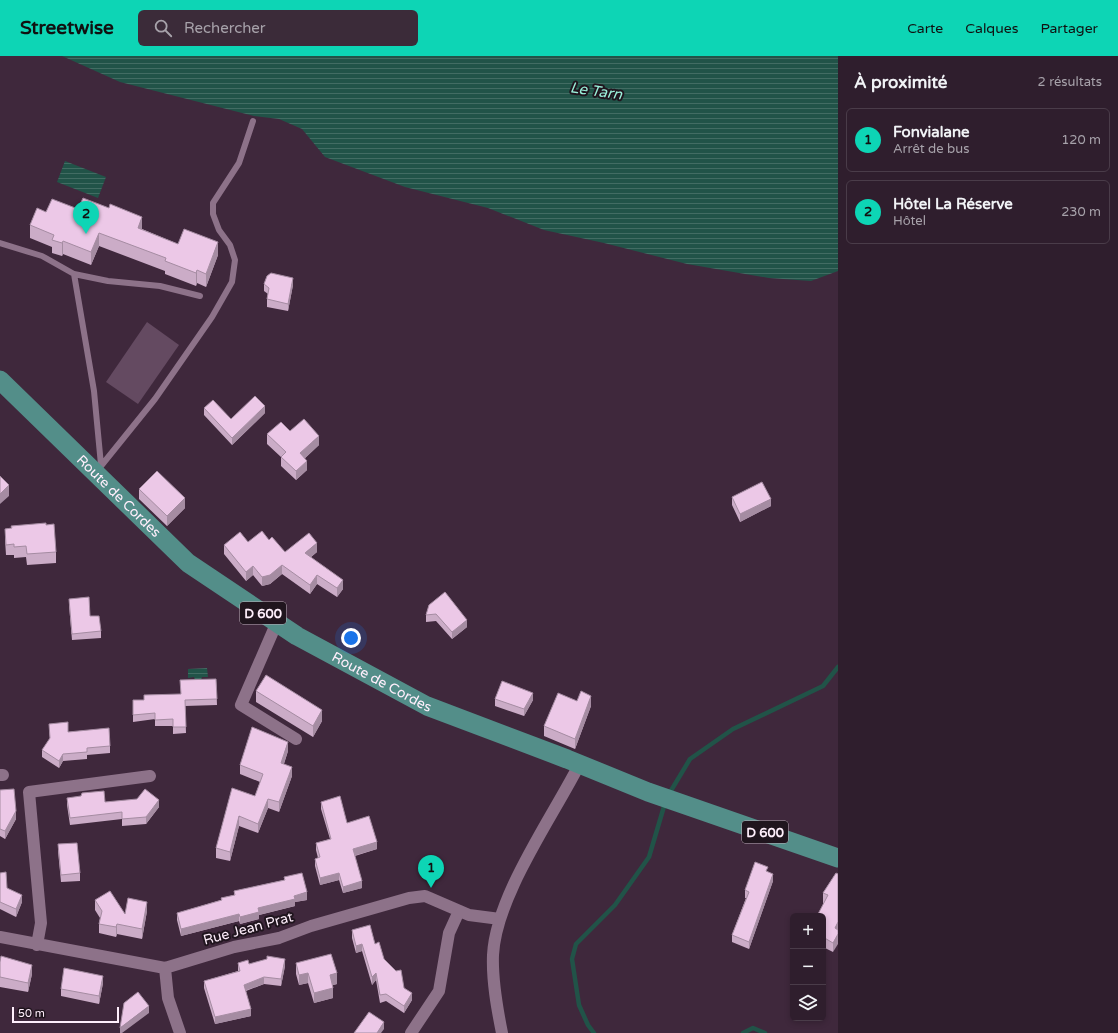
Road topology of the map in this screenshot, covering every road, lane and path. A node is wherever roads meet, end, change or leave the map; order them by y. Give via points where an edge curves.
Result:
1 (253, 121) dead end
2 (0, 243) edge
3 (74, 274) junction
4 (200, 296) dead end
5 (0, 380) edge
6 (98, 469) junction
7 (277, 622) junction
8 (296, 739) dead end
9 (579, 765) junction
10 (150, 776) dead end
11 (838, 858) edge
12 (459, 911) junction
13 (500, 919) junction
14 (0, 937) edge
15 (36, 945) junction
16 (165, 968) junction
17 (180, 1033) edge
18 (411, 1033) edge
19 (502, 1033) edge

1 - 6 lane via 239,163 213,203 213,214 219,230 230,245 235,260 232,282 212,317 155,399
2 - 3 lane via 42,256
3 - 4 lane via 108,281 160,286
3 - 6 lane via 94,391
5 - 6 main road, Route de Cordes / D 600
6 - 7 main road, Route de Cordes / D 600 via 188,563
7 - 8 street via 241,705
7 - 9 main road, Route de Cordes / D 600 via 297,636 427,706
9 - 11 main road, Route de Cordes / D 600 via 691,808
9 - 13 street via 515,882
10 - 15 street via 29,792 41,923
12 - 13 street, Rue Jean Prat via 469,915
12 - 16 street, Rue Jean Prat via 425,896 408,898 279,938 234,947
12 - 18 street via 449,933 439,991
13 - 19 street via 493,954 496,999
14 - 15 street, Rue Jean Prat
15 - 16 street, Rue Jean Prat
16 - 17 street via 168,998

